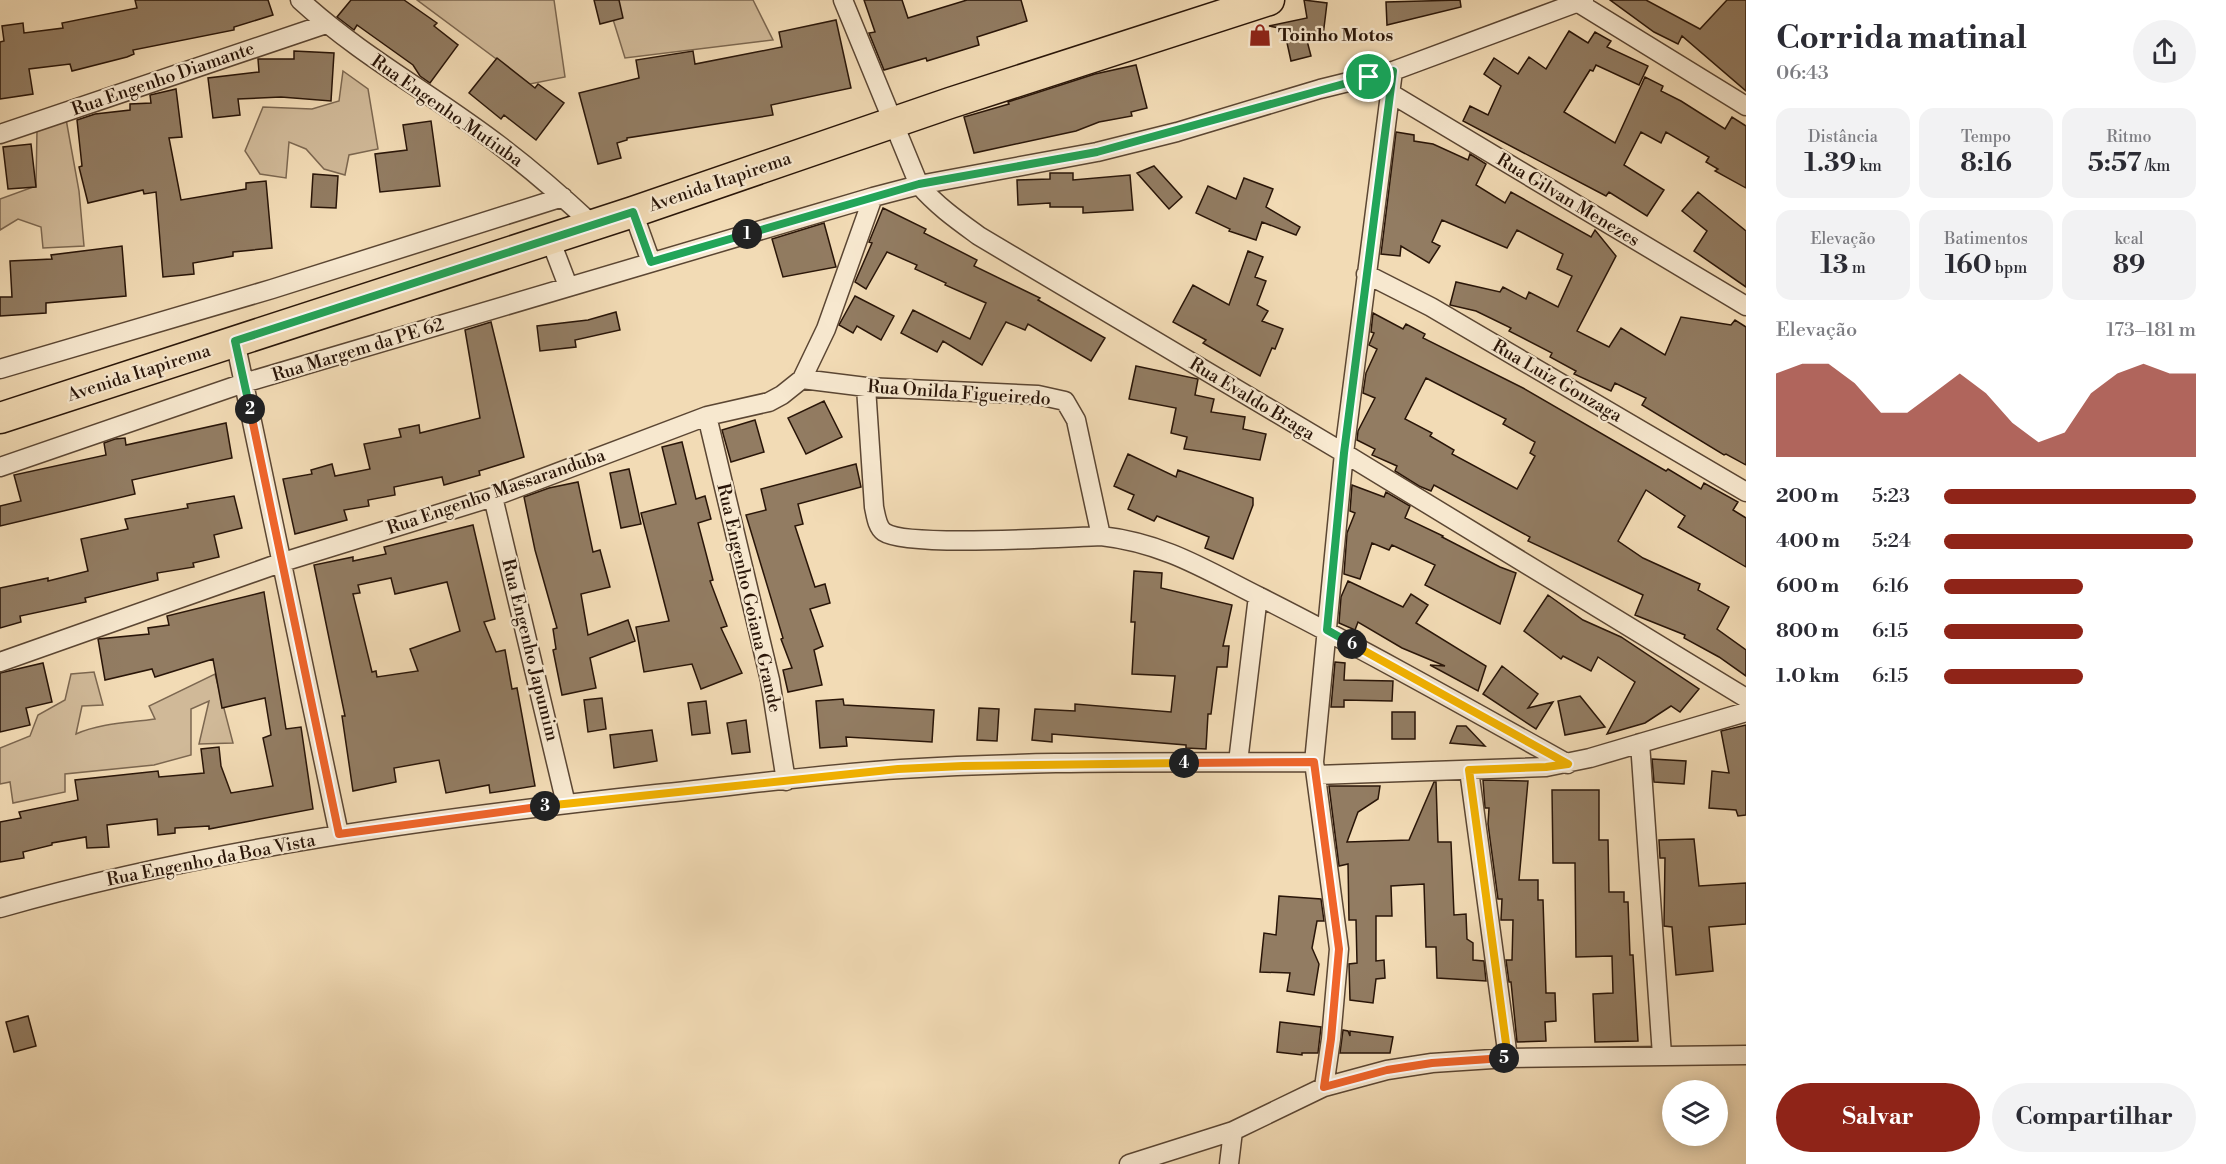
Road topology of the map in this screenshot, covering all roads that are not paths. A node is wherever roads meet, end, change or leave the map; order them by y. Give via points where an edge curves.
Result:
1 (843, 0) edge
2 (1580, 1) edge
3 (1250, 3) edge
4 (310, 4) edge
5 (326, 24) junction
6 (1393, 71) junction
7 (1390, 93) junction
8 (1746, 106) edge
9 (893, 123) junction
10 (0, 134) edge
11 (919, 184) junction
12 (563, 197) junction
13 (873, 197) junction
14 (633, 212) junction
15 (593, 225) junction
16 (550, 239) junction
17 (651, 262) junction
18 (1366, 274) junction
19 (568, 286) junction
20 (1746, 306) edge
21 (235, 341) junction
22 (0, 369) edge
23 (802, 379) junction
24 (244, 383) junction
25 (866, 387) junction
26 (707, 416) junction
27 (0, 418) edge
28 (1344, 453) junction
29 (0, 467) edge
30 (1746, 492) edge
31 (493, 497) junction
32 (1101, 536) junction
33 (282, 562) junction
34 (1258, 596) junction
35 (1327, 630) junction
36 (0, 662) edge
37 (1746, 698) edge
38 (1746, 712) edge
39 (1640, 743) junction
40 (1238, 762) junction
41 (1568, 764) junction
42 (1315, 768) junction
43 (1469, 770) junction
44 (786, 781) junction
45 (566, 804) junction
46 (339, 834) junction
47 (0, 908) edge
48 (1662, 1055) junction
49 (1746, 1055) edge
50 (1508, 1058) junction
51 (1324, 1087) junction
52 (1233, 1131) junction
53 (1129, 1164) edge
54 (1229, 1164) edge

1 - 9 street, Rua Evaldo Braga
2 - 6 street, Rua Margem da PE 62
2 - 8 street
3 - 9 main road, Avenida Itapirema
4 - 5 street, Rua Engenho Mutiuba
5 - 10 street, Rua Engenho Diamante
5 - 12 street, Rua Engenho Mutiuba via 499,145
6 - 7 street
6 - 11 street, Rua Margem da PE 62 via 1097,152
7 - 18 street
7 - 20 street, Rua Gilvan Menezes
9 - 11 street, Rua Evaldo Braga
9 - 14 main road, Avenida Itapirema
11 - 13 street, Rua Margem da PE 62
11 - 28 street, Rua Evaldo Braga via 935,204 979,236
12 - 15 street, Rua Engenho Mutiuba
12 - 22 street
13 - 17 street, Rua Margem da PE 62
13 - 23 street, Rua Engenho Massaranduba via 826,329
14 - 15 main road, Avenida Itapirema
14 - 17 street
15 - 16 main road, Avenida Itapirema
16 - 19 street
16 - 21 main road, Avenida Itapirema
17 - 19 street, Rua Margem da PE 62
18 - 28 street
18 - 30 street, Rua Luiz Gonzaga via 1441,313
19 - 24 street, Rua Margem da PE 62
21 - 24 street
21 - 27 main road, Avenida Itapirema
23 - 25 street, Rua Onilda Figueiredo
23 - 26 street, Rua Engenho Massaranduba via 769,402
24 - 29 street, Rua Margem da PE 62
24 - 33 street
25 - 32 street, Rua Onilda Figueiredo via 1038,395 1065,401 1076,420
25 - 32 street via 874,507 884,532 935,541
26 - 31 street, Rua Engenho Massaranduba
26 - 44 street, Rua Engenho Goiana Grande via 770,680
28 - 35 street
28 - 37 street, Rua Evaldo Braga
31 - 33 street, Rua Engenho Massaranduba
31 - 45 street, Rua Engenho Japumim
32 - 34 street via 1130,539 1178,554
33 - 36 street, Rua Engenho Massaranduba
33 - 46 street
34 - 35 street
34 - 40 street
35 - 41 street
35 - 42 street
38 - 39 street, Rua Engenho da Boa Vista
39 - 41 street, Rua Engenho da Boa Vista
39 - 48 street
40 - 42 street, Rua Engenho da Boa Vista
40 - 44 street, Rua Engenho da Boa Vista via 963,766
41 - 43 street, Rua Engenho da Boa Vista
42 - 43 street, Rua Engenho da Boa Vista
42 - 51 street via 1339,949
43 - 50 street
44 - 45 street, Rua Engenho da Boa Vista
45 - 46 street, Rua Engenho da Boa Vista
46 - 47 street, Rua Engenho da Boa Vista via 172,865
48 - 49 street
48 - 50 street
50 - 51 street via 1387,1070
51 - 52 street
52 - 53 street
52 - 54 street

